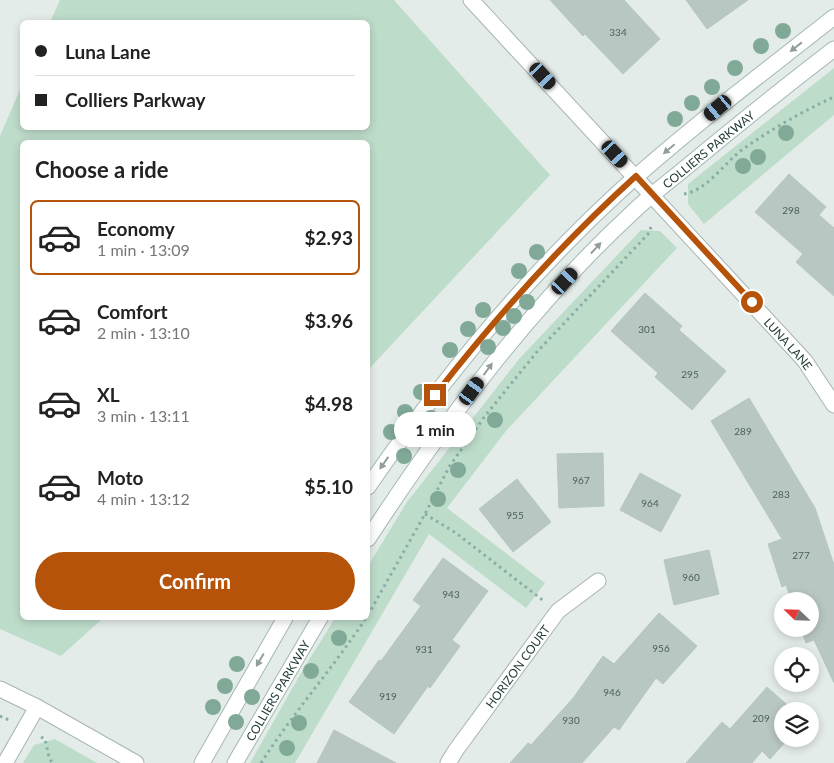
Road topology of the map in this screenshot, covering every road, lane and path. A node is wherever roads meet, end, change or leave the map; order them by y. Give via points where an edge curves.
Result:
1 (471, 0) edge
2 (834, 17) edge
3 (834, 49) edge
4 (834, 97) edge
5 (636, 176) junction
6 (684, 194) dead end
7 (653, 195) junction
8 (651, 227) dead end
9 (834, 405) edge
10 (370, 484) edge
11 (425, 514) junction
12 (370, 536) edge
13 (598, 581) dead end
14 (544, 601) dead end
15 (370, 611) edge
16 (284, 620) edge
17 (319, 620) edge
18 (364, 620) edge
19 (0, 689) edge
20 (37, 707) junction
21 (45, 739) dead end
22 (5, 763) edge
23 (52, 763) edge
24 (136, 763) edge
25 (202, 763) edge
26 (235, 763) edge
27 (261, 763) edge
28 (448, 763) edge

1 - 5 street, LUNA LANE
2 -> 5 street, COLLIERS PARKWAY via 744,86
3 - 7 street, COLLIERS PARKWAY
4 - 6 path via 790,119 741,151 691,193
5 - 7 street, LUNA LANE
5 -> 10 street, COLLIERS PARKWAY via 512,301 459,364
7 - 9 street, LUNA LANE via 805,360
12 -> 7 street, COLLIERS PARKWAY via 494,361 604,240
8 - 11 path via 649,233 536,353 484,416 449,466
11 - 14 path via 456,533
11 - 15 path
13 - 28 street, HORIZON COURT via 558,611
16 -> 25 street
17 - 26 street, COLLIERS PARKWAY
18 - 27 path
19 - 20 street
20 - 22 street
20 - 24 street
21 - 23 path

